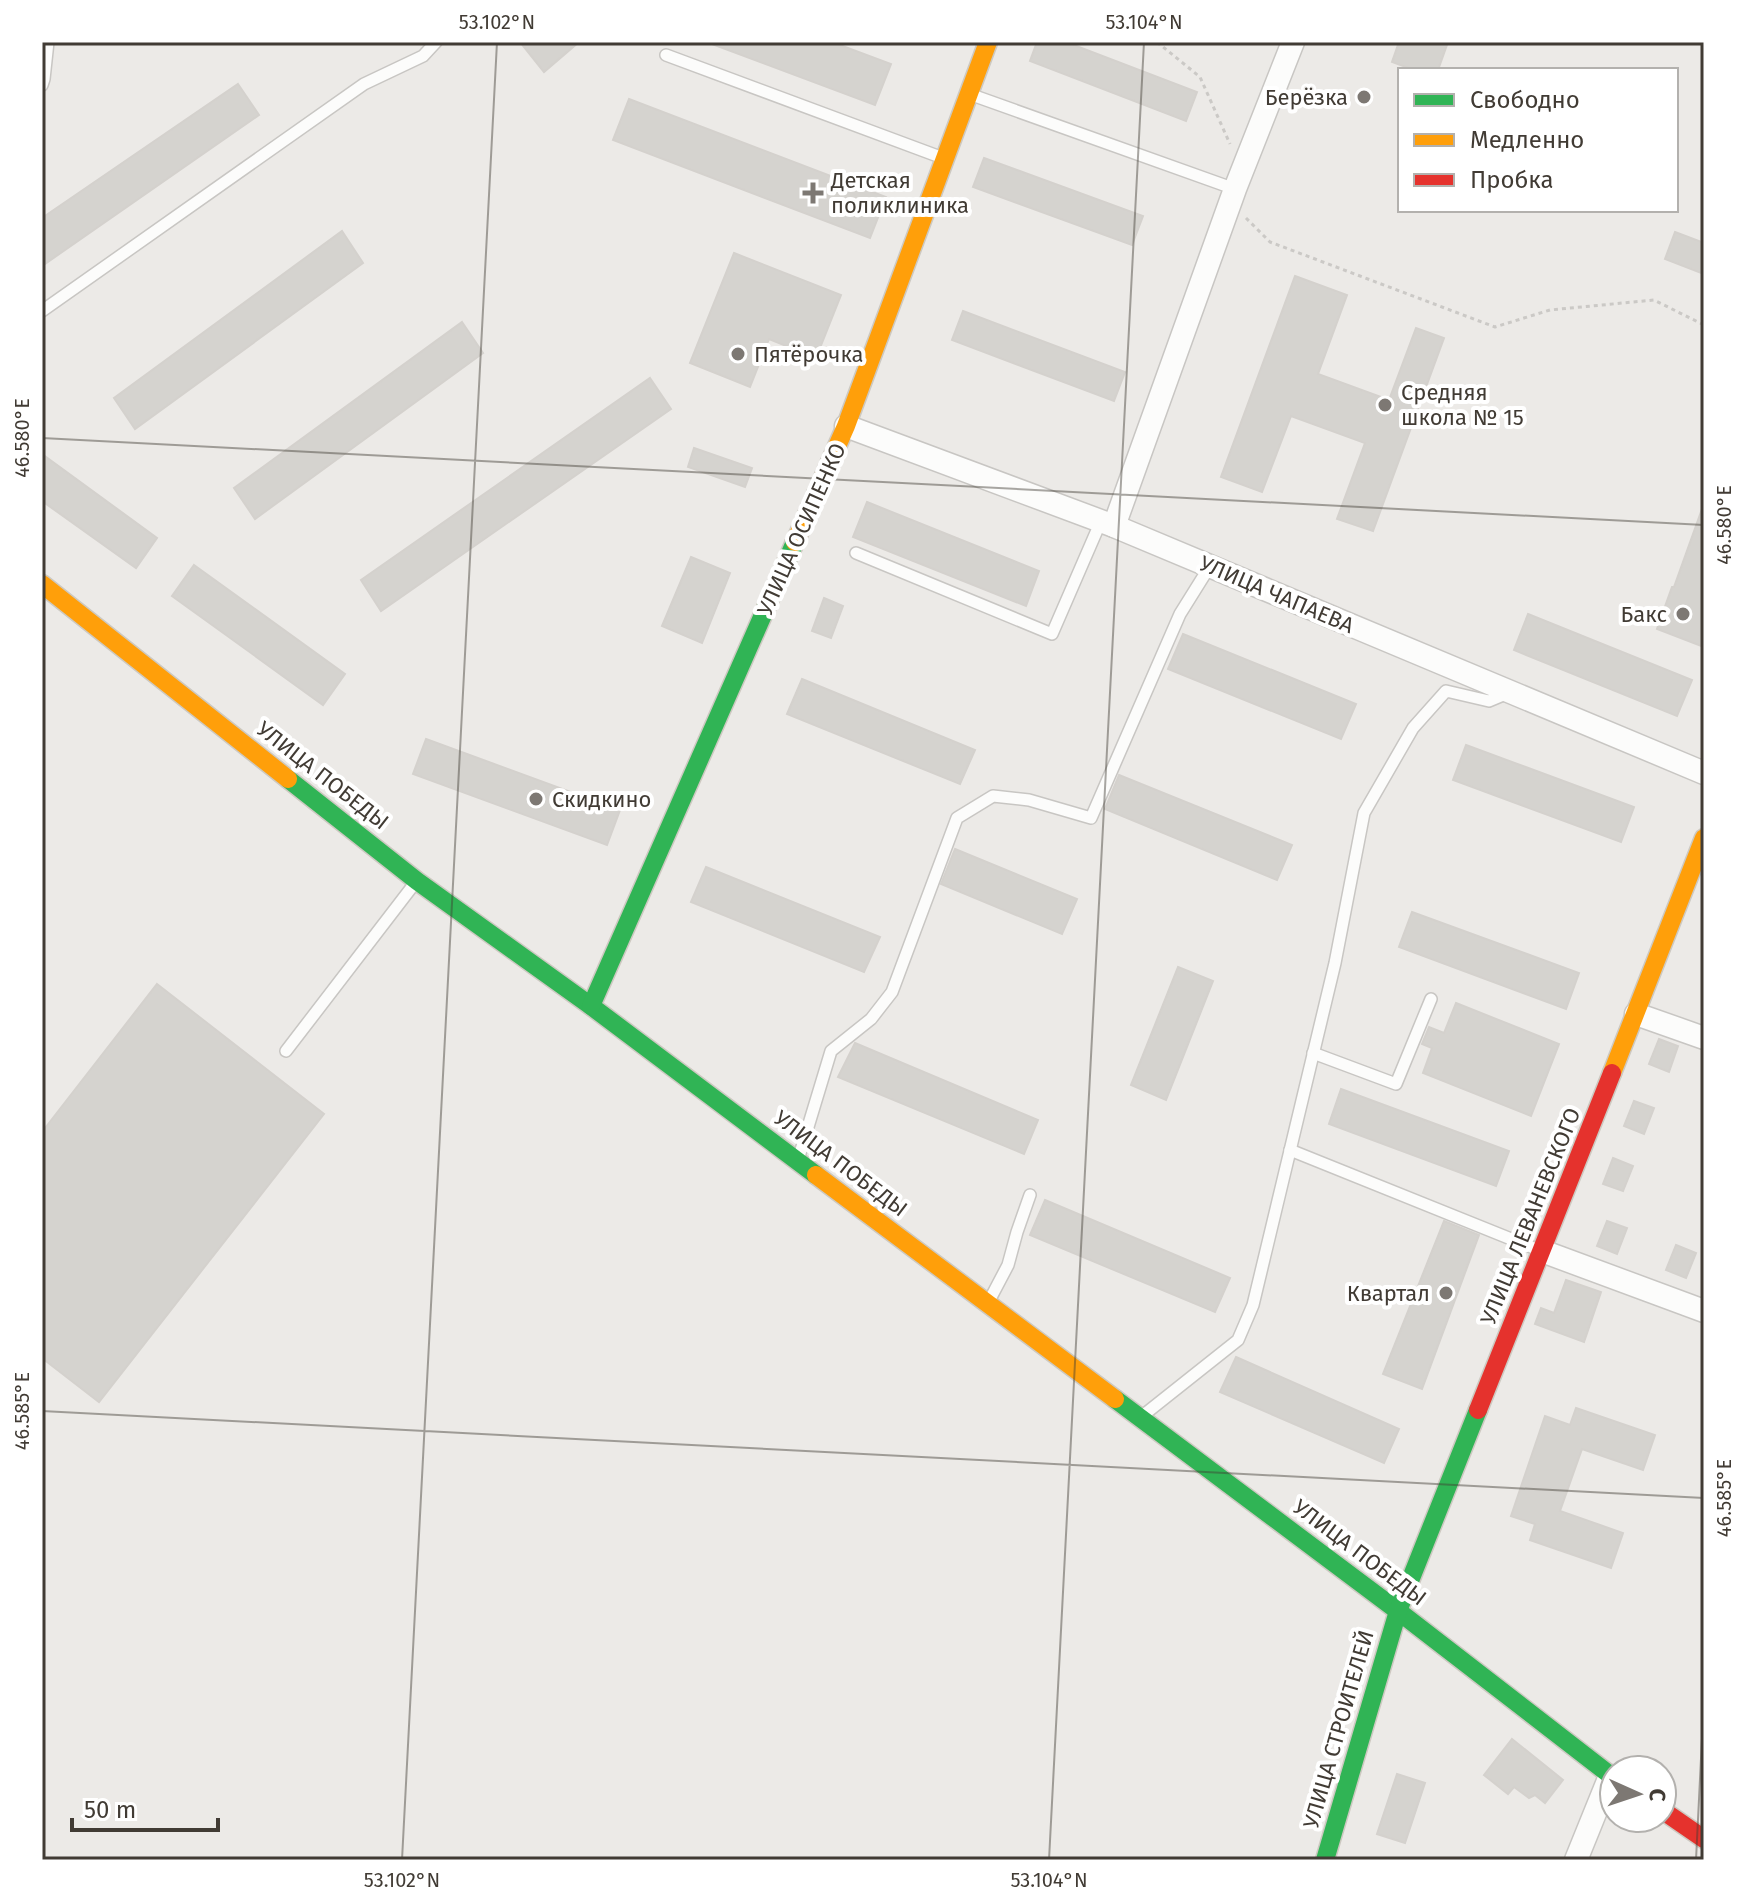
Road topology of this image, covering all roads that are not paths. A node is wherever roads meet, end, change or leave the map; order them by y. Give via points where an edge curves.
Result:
1 (48, 42) edge
2 (436, 42) edge
3 (988, 42) edge
4 (1293, 42) edge
5 (666, 55) dead end
6 (42, 85) edge
7 (968, 94) junction
8 (944, 158) junction
9 (1238, 180) junction
10 (42, 311) edge
11 (846, 426) junction
12 (1108, 523) junction
13 (856, 553) dead end
14 (1210, 566) junction
15 (42, 584) edge
16 (1510, 692) junction
17 (1704, 773) edge
18 (1704, 838) edge
19 (417, 881) junction
20 (1431, 999) dead end
21 (591, 1006) junction
22 (1636, 1014) junction
23 (1704, 1038) edge
24 (286, 1051) dead end
25 (1313, 1053) junction
26 (1290, 1150) junction
27 (797, 1161) junction
28 (1030, 1195) dead end
29 (1542, 1251) junction
30 (987, 1303) junction
31 (1704, 1311) edge
32 (1140, 1418) junction
33 (1398, 1611) junction
34 (1598, 1766) edge
35 (1598, 1809) edge
36 (1678, 1821) edge
37 (1704, 1839) edge
38 (1325, 1860) edge
39 (1576, 1860) edge

1 - 6 lane
2 - 10 lane via 423,56 364,84
3 - 7 street, УЛИЦА ОСИПЕНКО
4 - 9 street
5 - 8 lane
7 - 8 street, УЛИЦА ОСИПЕНКО
7 - 9 lane
8 - 11 street, УЛИЦА ОСИПЕНКО
9 - 12 street
11 - 12 street, УЛИЦА ЧАПАЕВА
11 - 21 street, УЛИЦА ОСИПЕНКО
12 - 13 lane via 1052,634
12 - 14 street, УЛИЦА ЧАПАЕВА
14 - 16 street, УЛИЦА ЧАПАЕВА
14 - 27 lane via 1180,614 1091,818 993,796 957,818 892,992 871,1019 831,1051
15 - 19 street, УЛИЦА ПОБЕДЫ
16 - 17 street, УЛИЦА ЧАПАЕВА
16 - 25 lane via 1489,701 1446,691 1413,728 1364,813
18 - 22 street, УЛИЦА ЛЕВАНЕВСКОГО
19 - 21 street, УЛИЦА ПОБЕДЫ
19 - 24 lane
20 - 25 lane via 1396,1084
21 - 27 street, УЛИЦА ПОБЕДЫ
22 - 23 street
22 - 29 street, УЛИЦА ЛЕВАНЕВСКОГО
25 - 26 lane
26 - 29 lane
26 - 32 lane via 1253,1305 1238,1340
27 - 30 street, УЛИЦА ПОБЕДЫ
28 - 30 lane via 1008,1265
29 - 31 street
29 - 33 street, УЛИЦА ЛЕВАНЕВСКОГО
30 - 32 street, УЛИЦА ПОБЕДЫ
32 - 33 street, УЛИЦА ПОБЕДЫ
33 - 34 street, УЛИЦА ПОБЕДЫ
33 - 38 street, УЛИЦА СТРОИТЕЛЕЙ
35 - 39 street
36 - 37 street

